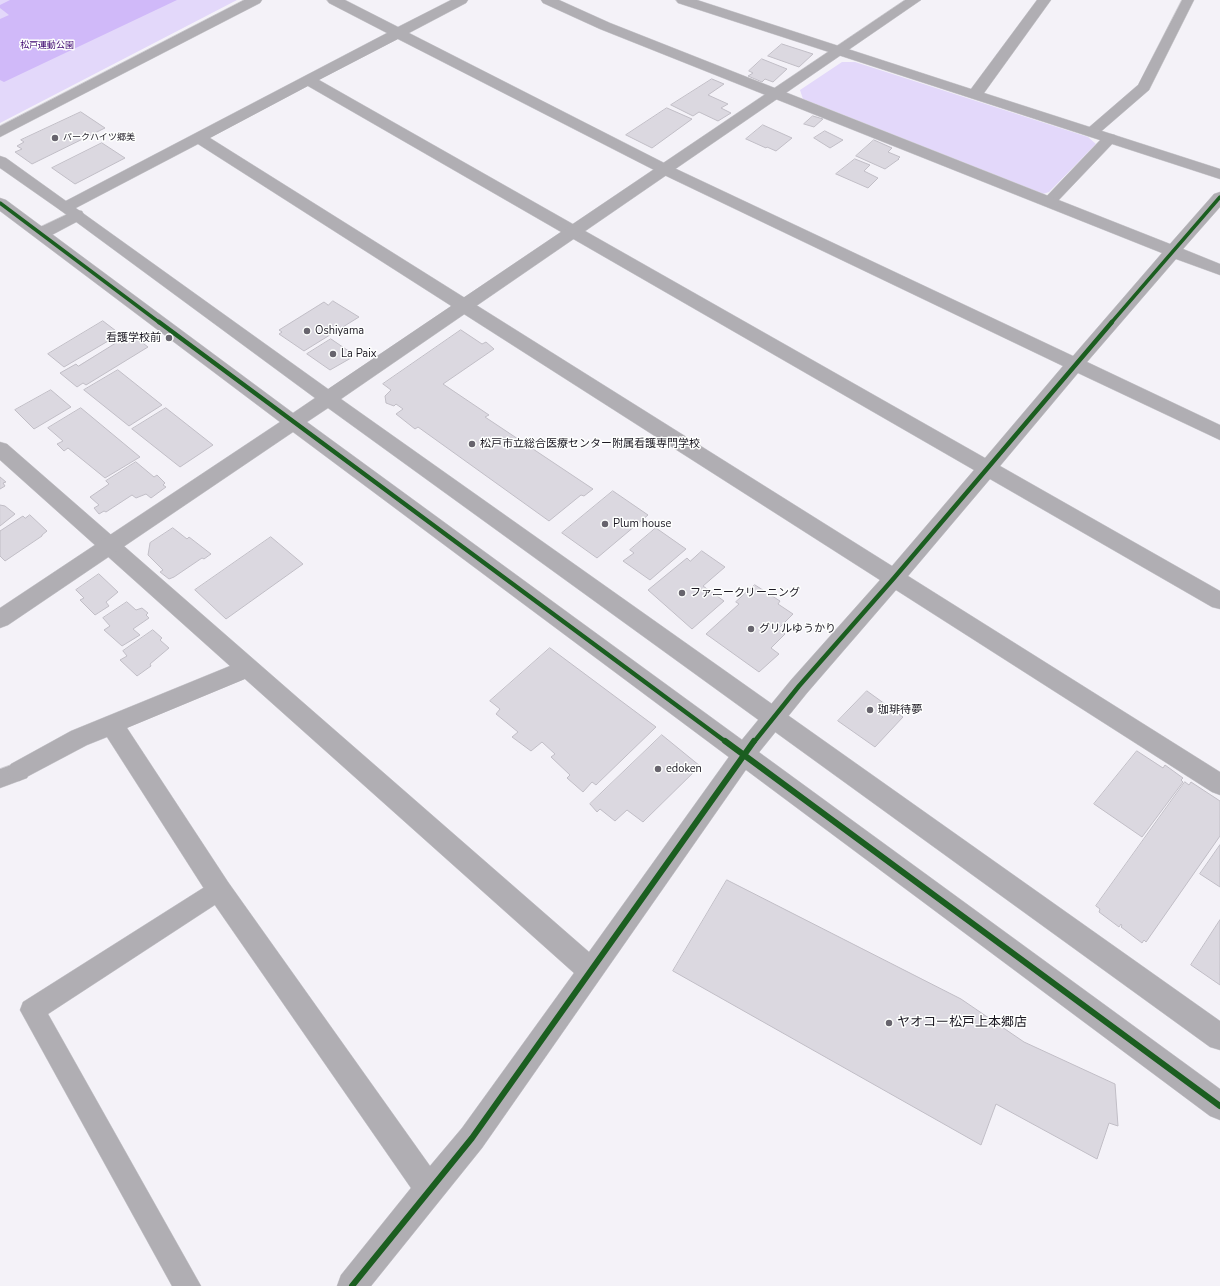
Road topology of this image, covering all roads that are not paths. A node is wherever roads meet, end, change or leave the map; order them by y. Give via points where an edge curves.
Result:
1 (255, 0) edge
2 (334, 0) edge
3 (461, 0) edge
4 (548, 0) edge
5 (914, 0) edge
6 (1044, 0) edge
7 (1188, 0) edge
8 (691, 1) edge
9 (398, 33) junction
10 (840, 51) junction
11 (308, 81) junction
12 (777, 94) junction
13 (975, 94) junction
14 (0, 132) edge
15 (1092, 132) junction
16 (200, 138) junction
17 (1110, 138) junction
18 (0, 162) edge
19 (666, 170) junction
20 (1220, 174) edge
21 (1220, 197) edge
22 (0, 202) edge
23 (1049, 202) junction
24 (71, 211) junction
25 (573, 231) junction
26 (42, 233) junction
27 (1172, 251) junction
28 (1220, 270) edge
29 (466, 306) junction
30 (1076, 365) junction
31 (326, 398) junction
32 (293, 422) junction
33 (1220, 433) edge
34 (0, 449) edge
35 (986, 467) junction
36 (110, 545) junction
37 (894, 578) junction
38 (1220, 601) edge
39 (0, 619) edge
40 (247, 668) junction
41 (773, 716) junction
42 (112, 724) junction
43 (744, 754) junction
44 (9, 775) edge
45 (1220, 784) edge
46 (219, 890) junction
47 (591, 971) junction
48 (1220, 1037) edge
49 (1220, 1106) edge
50 (429, 1189) junction
51 (187, 1286) edge
52 (352, 1286) edge

1 - 14 street
2 - 9 street
3 - 9 street
4 - 12 street via 605,26
5 - 10 street
6 - 13 street
7 - 15 lane via 1144,87
8 - 10 street
9 - 11 street
9 - 19 street
10 - 12 street
10 - 13 street
11 - 16 street
11 - 25 street
12 - 19 street
12 - 23 street
13 - 15 street
15 - 17 street
16 - 24 street
16 - 29 street
17 - 20 street
17 - 23 lane
18 - 24 street
19 - 25 street
19 - 30 street
21 - 27 street
22 - 26 street
23 - 27 street
24 - 26 street
24 - 31 street
25 - 29 street
25 - 35 street
26 - 32 street
27 - 28 street
27 - 30 street
29 - 31 street
29 - 37 street
30 - 33 street
30 - 35 street
31 - 32 street
31 - 41 street
32 - 36 street
32 - 43 street
34 - 36 street
35 - 37 street
35 - 38 street
36 - 39 street
36 - 40 street
37 - 41 street
37 - 45 street
40 - 42 street
40 - 47 street
41 - 43 street
41 - 48 street
42 - 44 street via 79,738
42 - 46 street
43 - 47 street
43 - 49 street
46 - 50 street
46 - 51 lane via 32,1010
47 - 50 street via 472,1138
50 - 52 street

